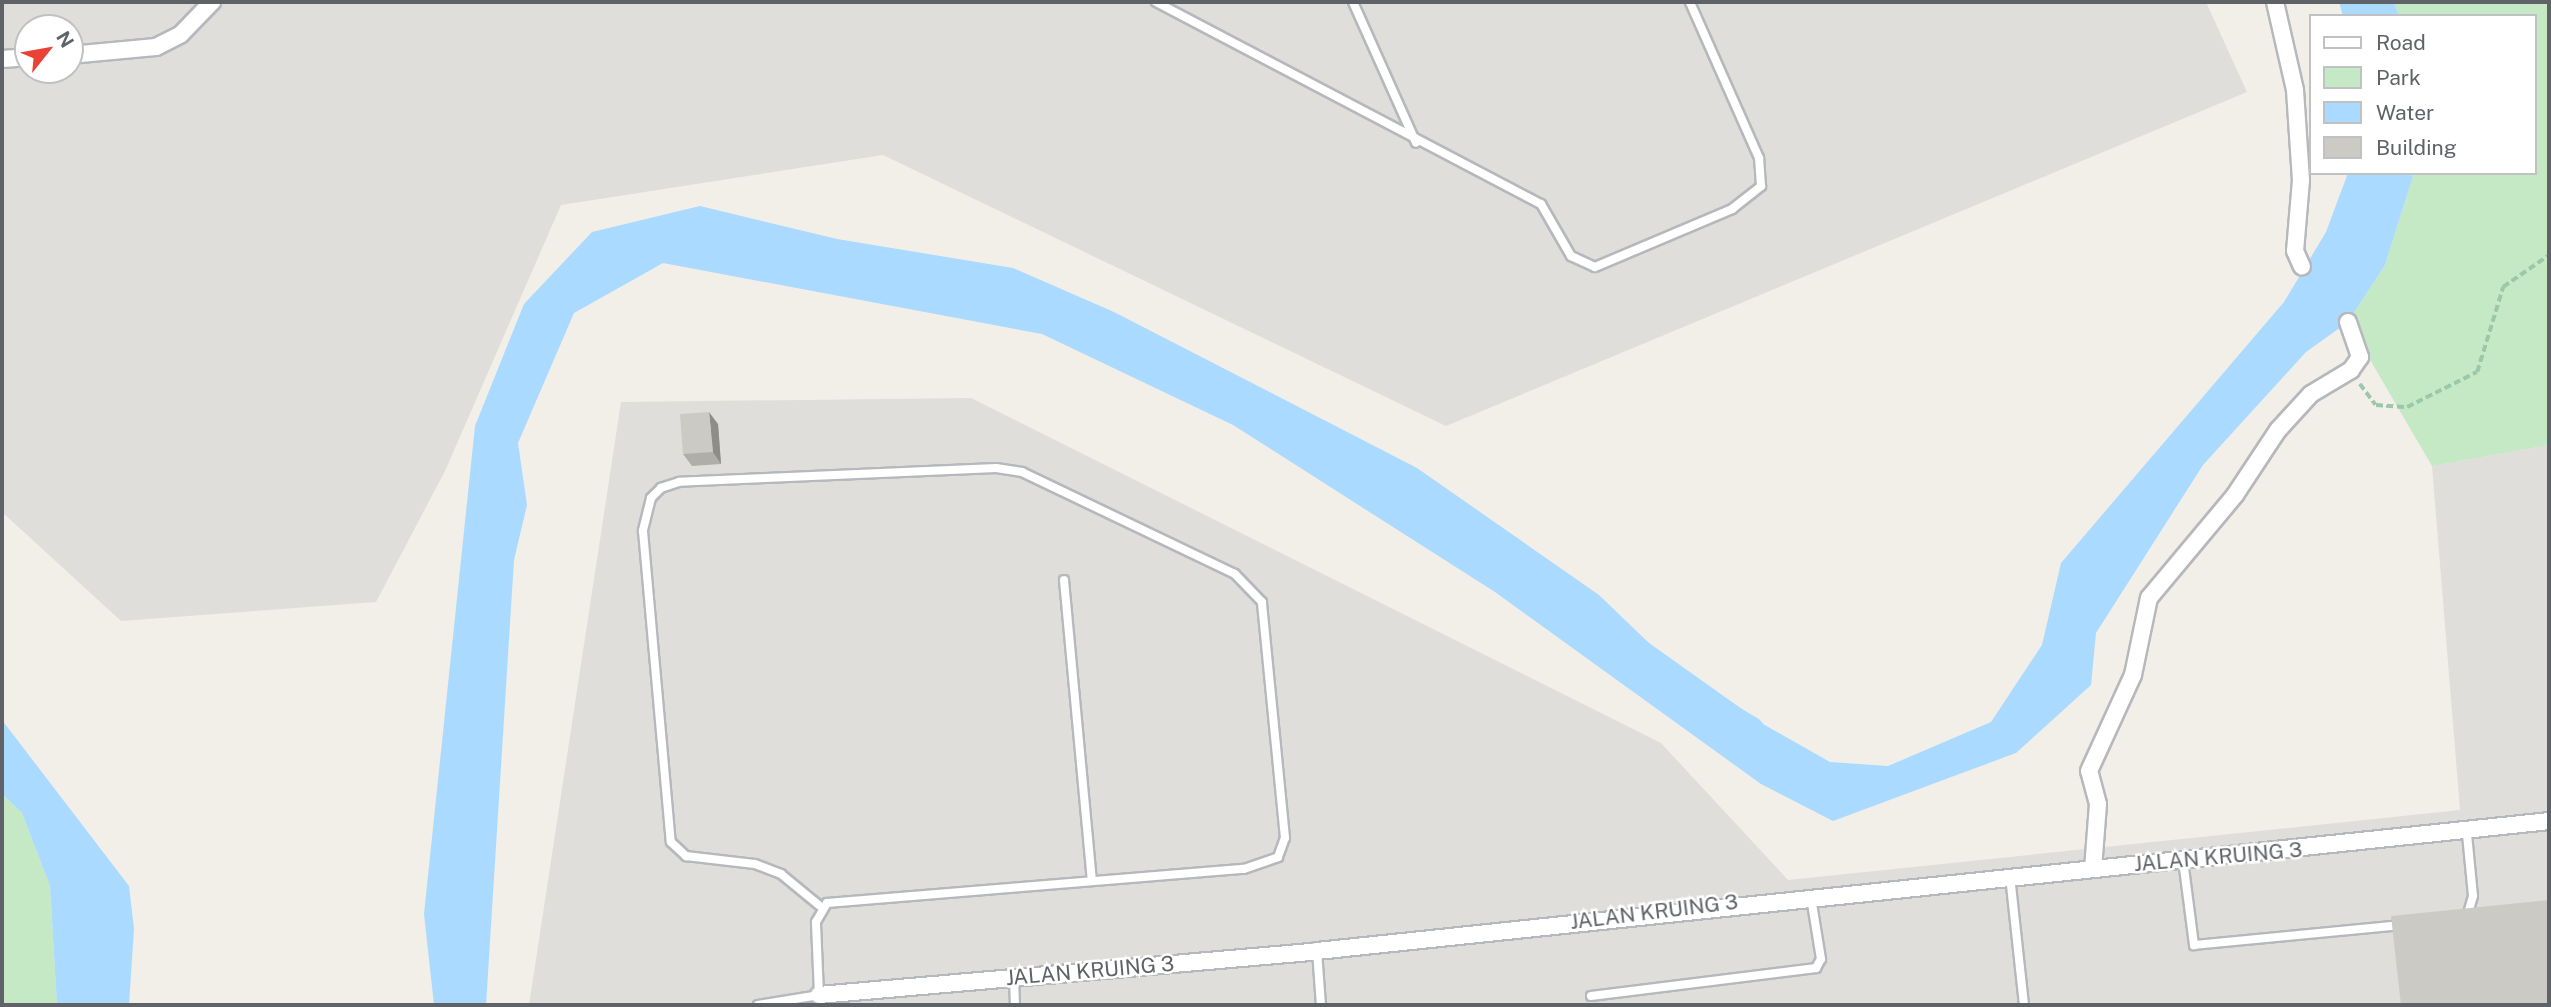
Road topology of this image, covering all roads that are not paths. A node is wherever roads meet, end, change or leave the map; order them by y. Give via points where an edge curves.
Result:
1 (212, 2) edge
2 (1156, 2) edge
3 (1353, 2) edge
4 (1690, 2) edge
5 (2275, 2) edge
6 (84, 54) edge
7 (1416, 143) junction
8 (2302, 267) dead end
9 (2348, 322) dead end
10 (1064, 580) dead end
11 (2549, 821) edge
12 (2467, 834) junction
13 (2183, 860) junction
14 (2093, 869) junction
15 (2010, 876) junction
16 (1091, 880) junction
17 (1811, 894) junction
18 (820, 906) junction
19 (2451, 921) edge
20 (2411, 925) edge
21 (1317, 951) junction
22 (1014, 978) junction
23 (819, 995) junction
24 (1591, 996) dead end
25 (758, 1005) edge
26 (1015, 1005) edge
27 (1321, 1005) edge
28 (2024, 1005) edge

1 - 6 street via 181,34 156,47
2 - 7 lane
3 - 7 lane
4 - 7 lane via 1763,169 1755,195 1732,209 1595,267 1572,256 1541,204
5 - 8 street via 2295,90 2301,180 2295,251
9 - 14 street via 2359,345 2351,370 2311,394 2278,430 2235,495 2149,598 2133,675 2089,771 2098,804
10 - 16 lane
11 - 12 street, JALAN KRUING 3
12 - 13 street, JALAN KRUING 3
12 - 19 lane via 2472,906 2466,918
13 - 14 street, JALAN KRUING 3
13 - 20 lane via 2194,945
14 - 15 street, JALAN KRUING 3
15 - 17 street, JALAN KRUING 3
15 - 28 lane
16 - 18 lane
16 - 18 lane via 1244,869 1282,851 1268,620 1262,602 1235,574 1051,481 996,468 679,482 661,488 651,498 643,531 671,842 687,856 755,864 780,874
17 - 21 street, JALAN KRUING 3
17 - 24 lane via 1821,959 1815,968
18 - 23 lane
21 - 22 street, JALAN KRUING 3
21 - 27 lane
22 - 23 street, JALAN KRUING 3
22 - 26 lane
23 - 25 lane, JALAN KRUING 3

